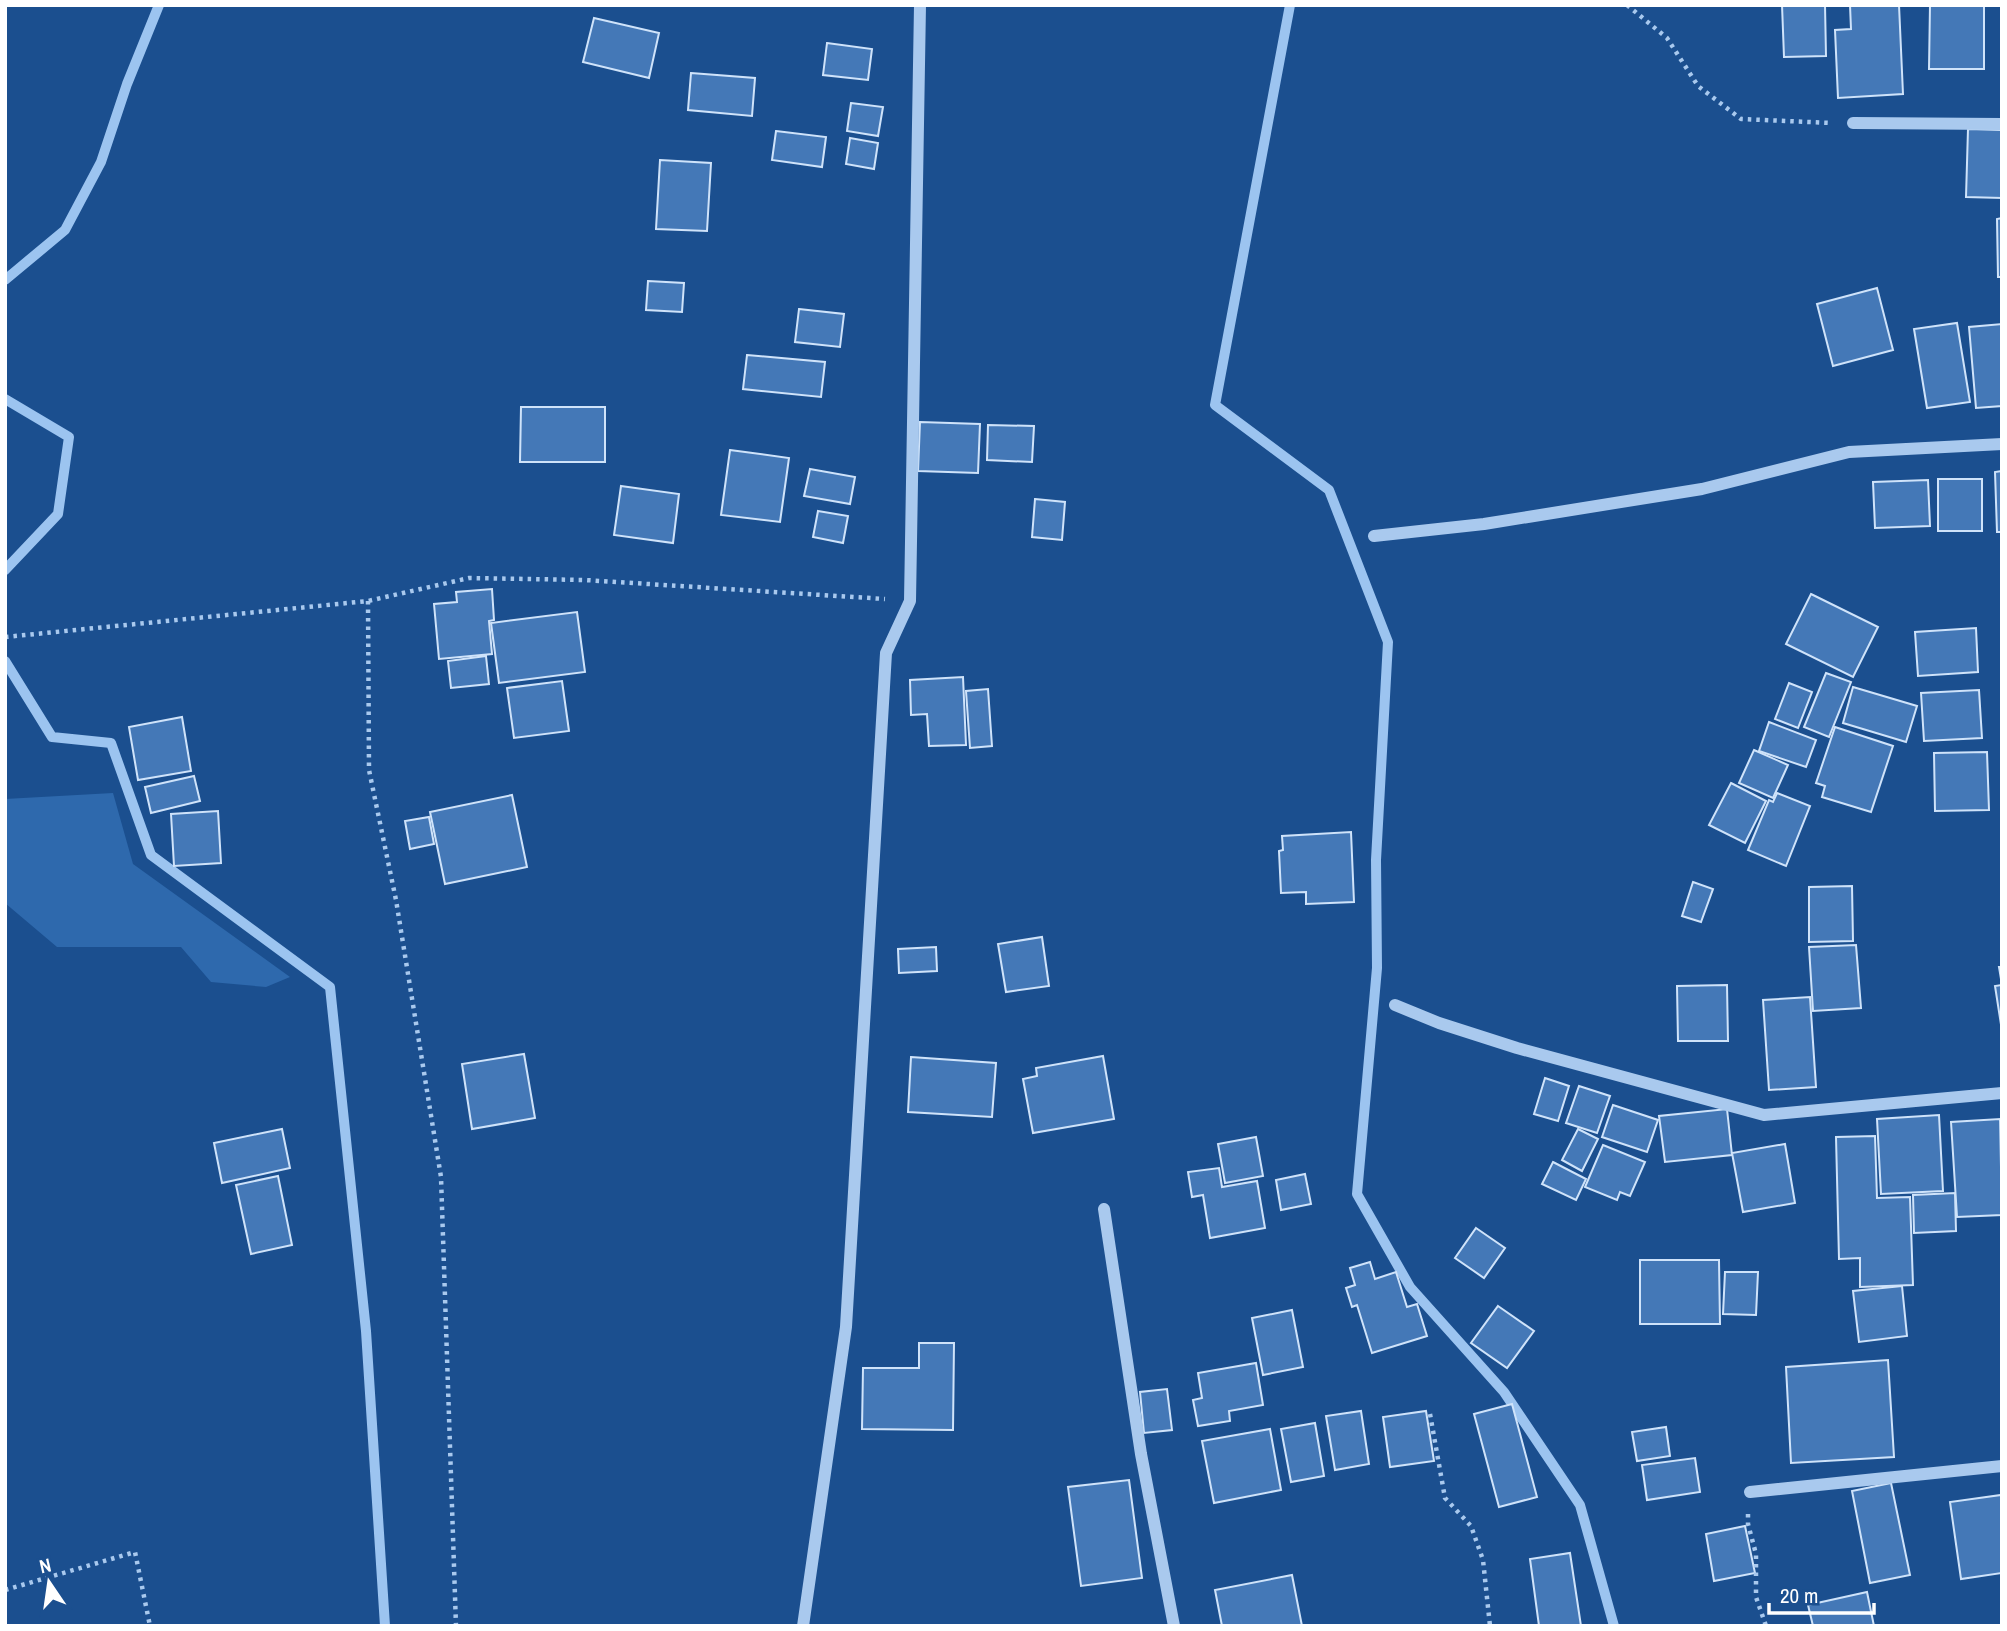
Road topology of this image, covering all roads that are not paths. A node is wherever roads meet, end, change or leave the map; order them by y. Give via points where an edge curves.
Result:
1 (920, 5) edge
2 (1853, 123) road end
3 (2002, 124) edge
4 (2002, 444) edge
5 (1374, 536) dead end
6 (1395, 1004) dead end
7 (2002, 1093) edge
8 (1104, 1209) dead end
9 (2002, 1466) edge
10 (1750, 1492) road end
11 (803, 1626) edge
12 (1174, 1626) edge

1 - 11 street via 910,601 886,653 846,1327
2 - 3 street
4 - 5 street via 1849,452 1702,489 1484,524
6 - 7 street via 1517,1048 1764,1115
8 - 12 street via 1141,1454
9 - 10 street

